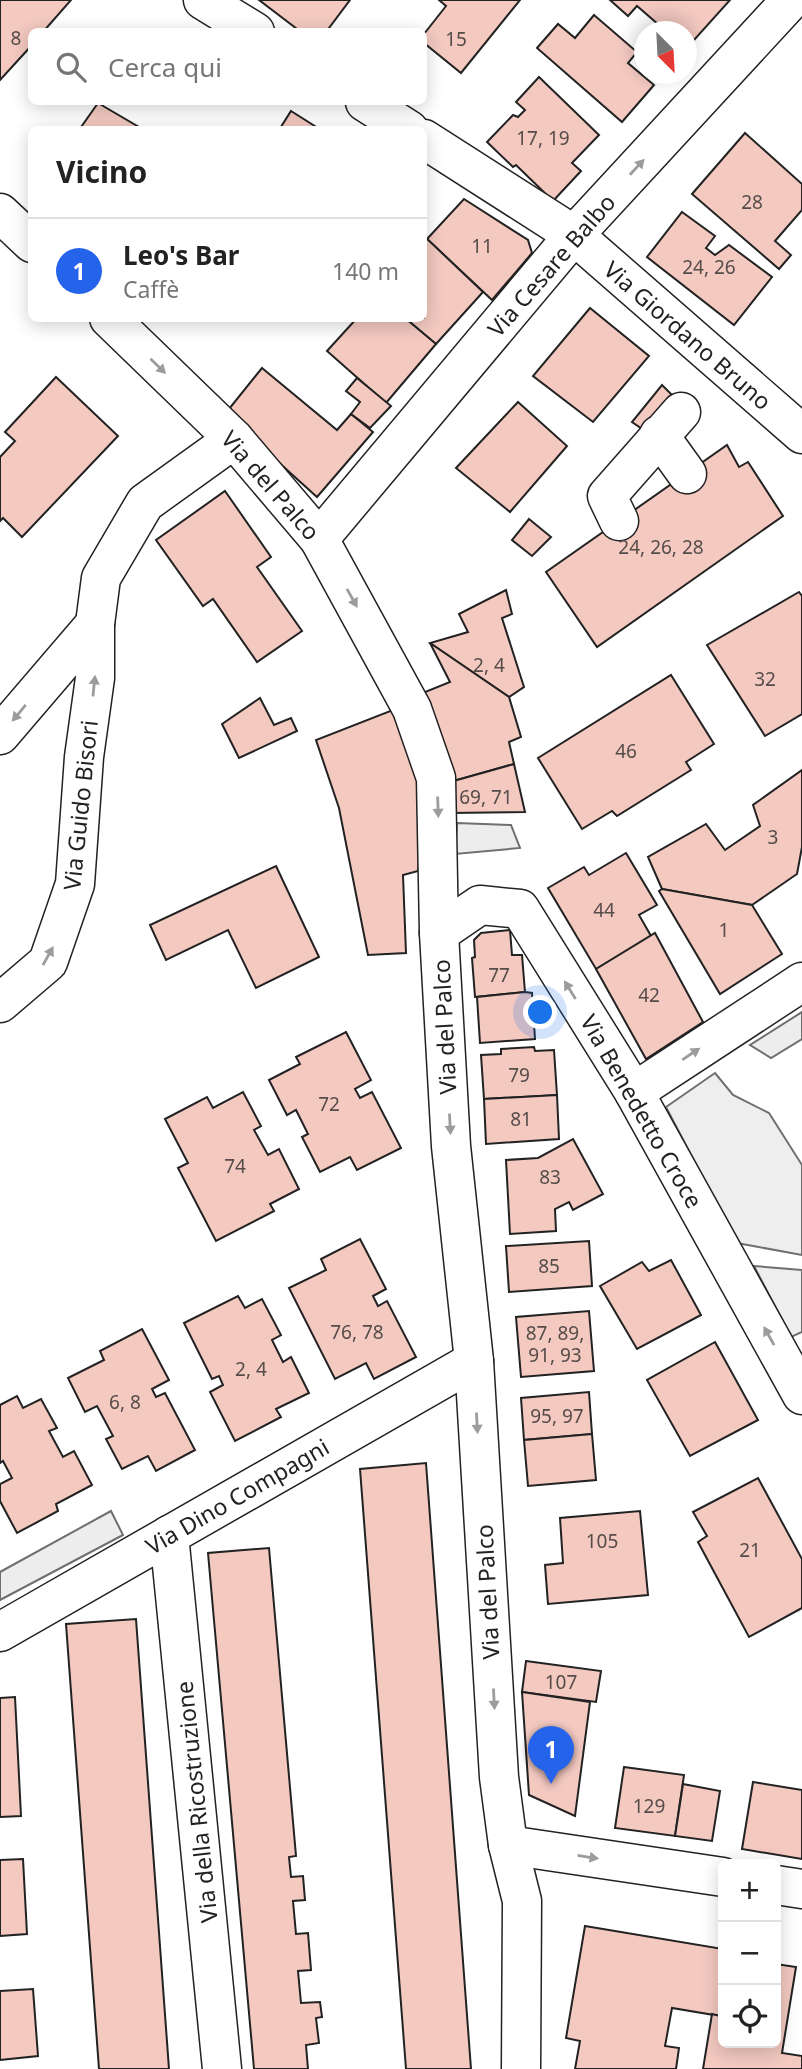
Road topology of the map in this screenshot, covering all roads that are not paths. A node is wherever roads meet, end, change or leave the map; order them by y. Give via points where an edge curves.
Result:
1 (203, 0) edge
2 (791, 0) edge
3 (248, 28) edge
4 (370, 105) edge
5 (402, 126) edge
6 (427, 141) edge
7 (0, 213) edge
8 (574, 235) junction
9 (28, 239) edge
10 (113, 322) edge
11 (802, 435) edge
12 (234, 439) junction
13 (687, 474) dead end
14 (619, 521) dead end
15 (320, 539) junction
16 (95, 624) junction
17 (0, 735) edge
18 (439, 933) junction
19 (802, 982) edge
20 (0, 1003) edge
21 (634, 1092) junction
22 (474, 1361) junction
23 (802, 1395) edge
24 (169, 1535) junction
25 (0, 1632) edge
26 (508, 1845) junction
27 (718, 1876) edge
28 (781, 1886) edge
29 (802, 1889) edge
30 (222, 2069) edge
31 (521, 2069) edge

1 - 3 street
8 -> 2 street, Via Cesare Balbo
4 - 5 street
6 - 8 street, Via Giordano Bruno
7 - 9 street
8 - 11 street, Via Giordano Bruno
8 - 15 street, Via Cesare Balbo
10 -> 12 street, Via del Palco
12 - 15 street, Via del Palco
12 - 16 street, Via Guido Bisori via 145,503 102,578
13 - 14 street via 670,423 607,496
15 -> 18 street, Via del Palco via 412,709 436,778
16 -> 17 street
20 -> 16 street, Via Guido Bisori via 48,962 75,884 95,678
21 -> 18 street, Via Benedetto Croce via 520,909 480,905
18 -> 22 street, Via del Palco via 451,1146
21 -> 19 street
23 -> 21 street, Via Benedetto Croce
22 - 24 street, Via Dino Compagni
22 -> 26 street, Via del Palco via 499,1777
24 - 25 street, Via Dino Compagni
24 - 30 street, Via della Ricostruzione
26 -> 27 street
26 - 31 street, Via del Palco via 522,1901
28 - 29 street

